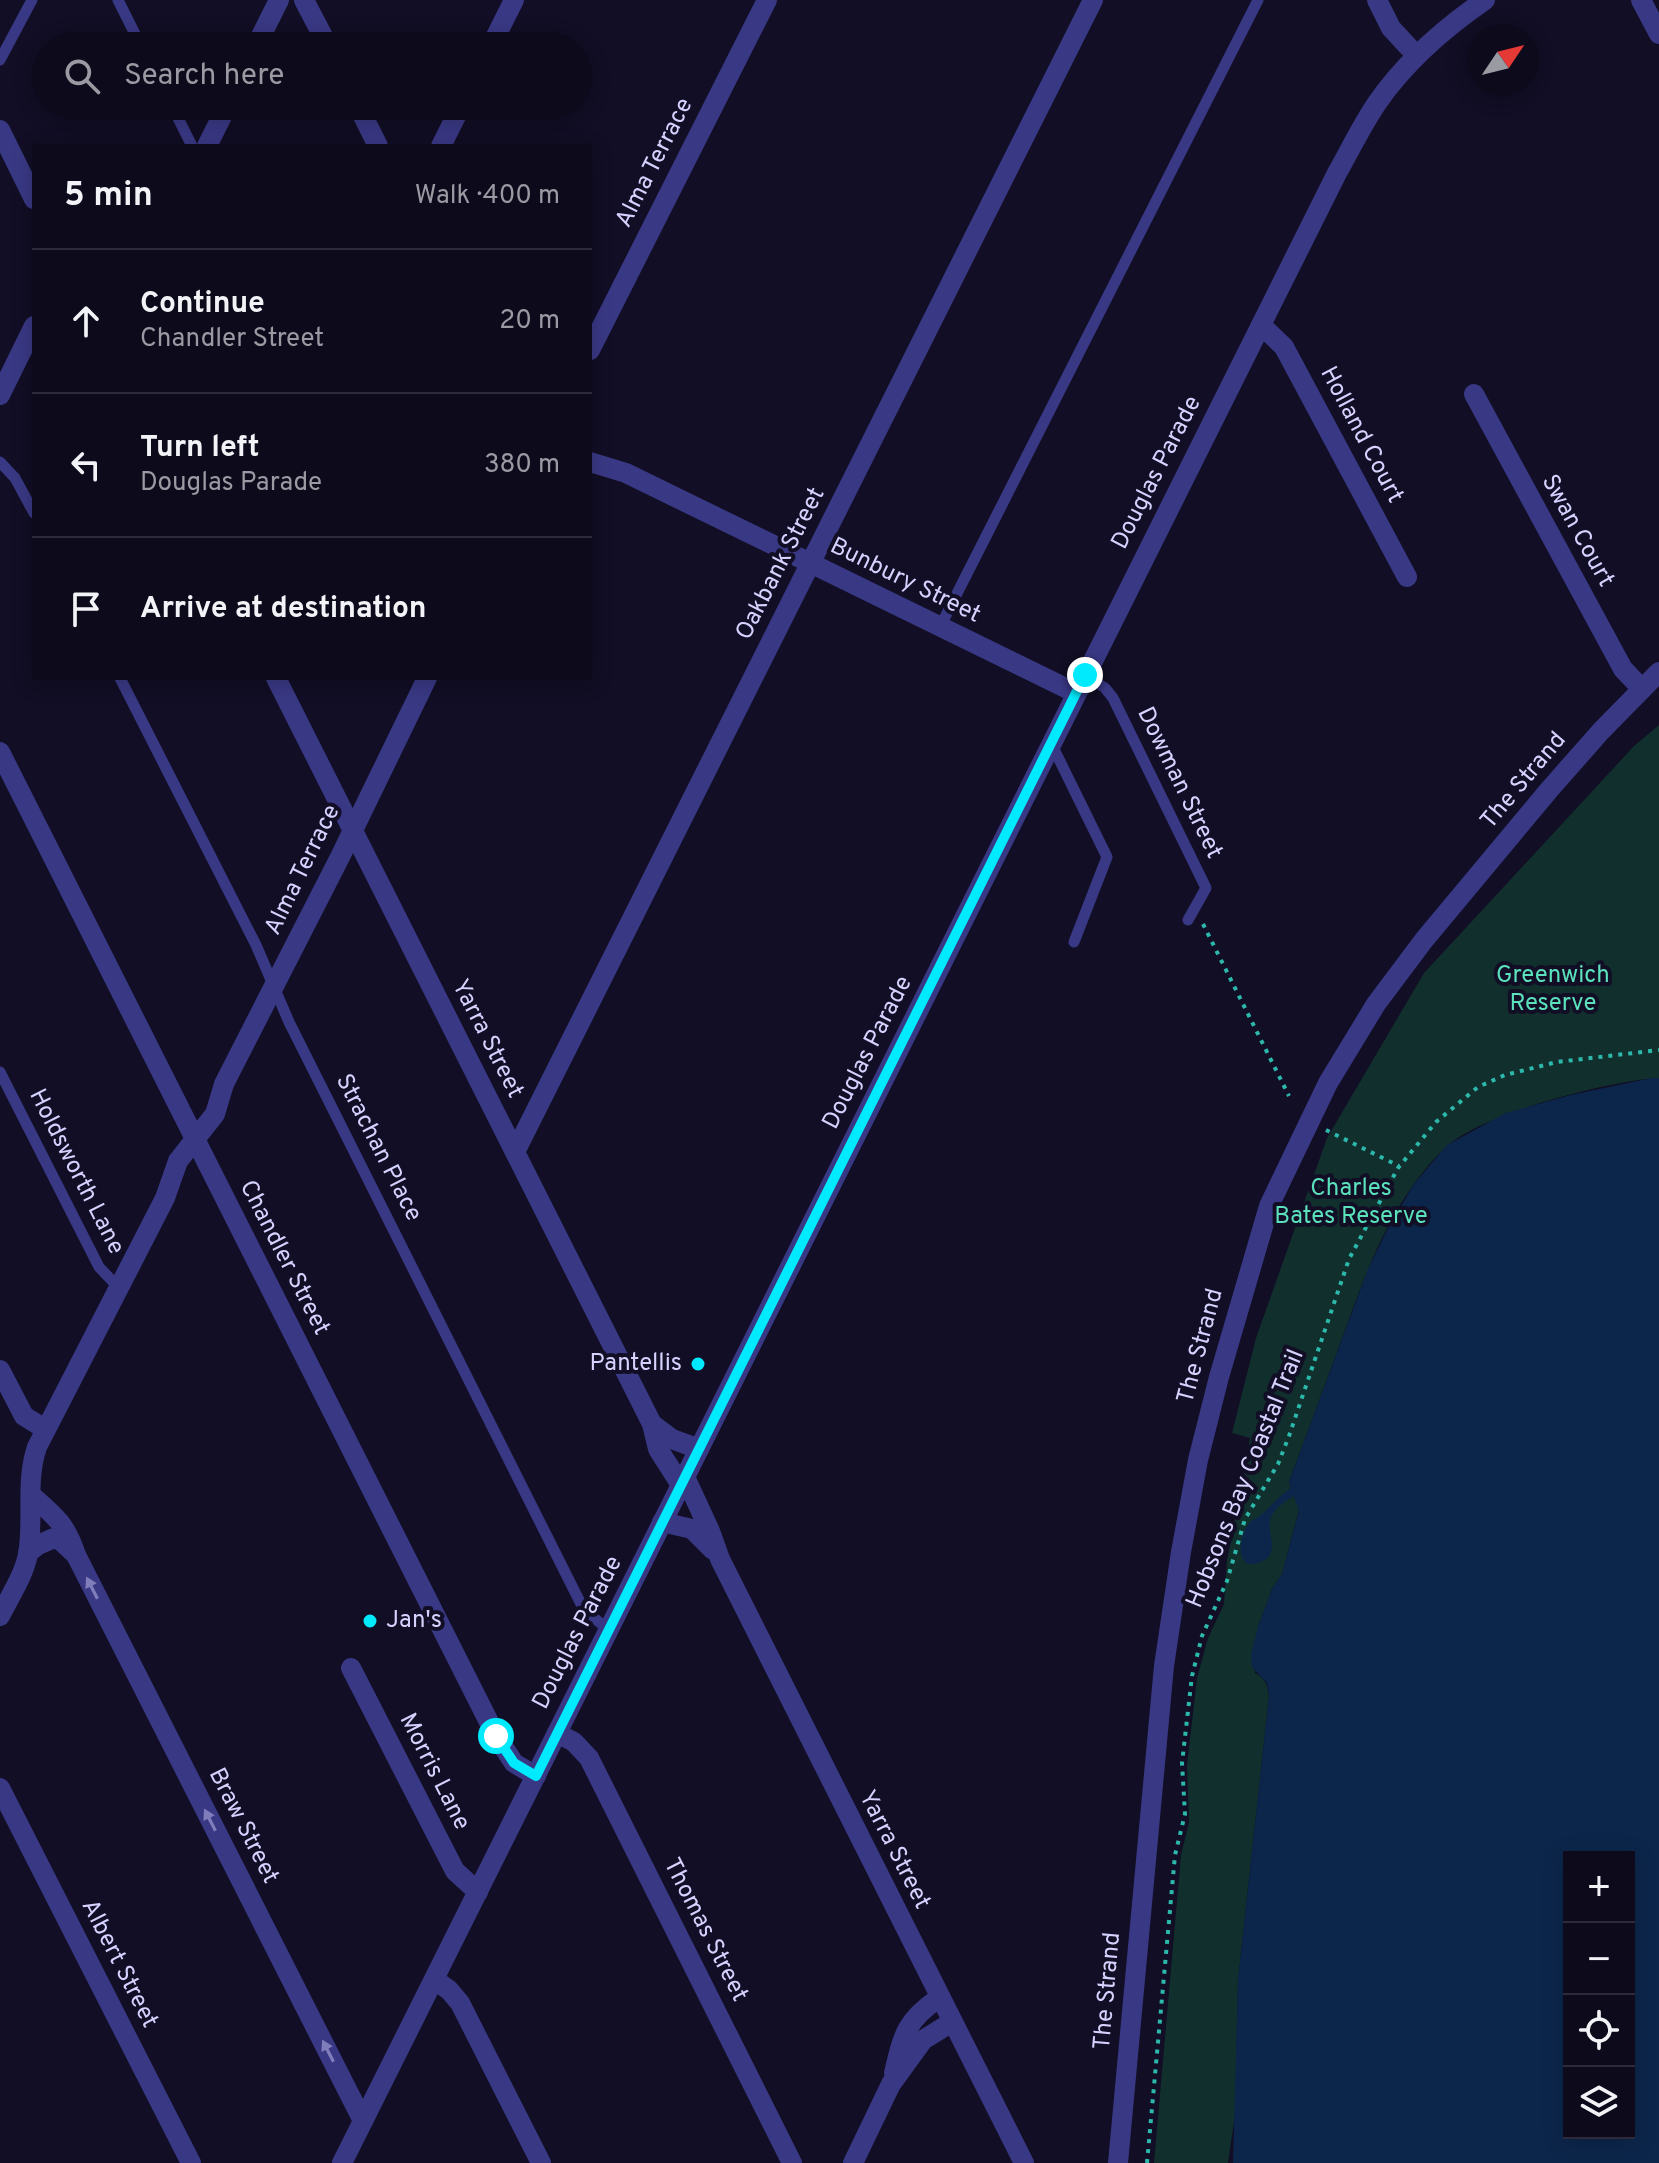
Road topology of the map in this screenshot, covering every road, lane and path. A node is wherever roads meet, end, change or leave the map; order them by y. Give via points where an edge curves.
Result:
1 (32, 0) edge
2 (118, 0) edge
3 (279, 0) edge
4 (304, 0) edge
5 (514, 0) edge
6 (767, 0) edge
7 (1093, 0) edge
8 (1258, 0) edge
9 (1377, 0) edge
10 (1485, 0) edge
11 (1641, 0) edge
12 (134, 32) edge
13 (263, 32) edge
14 (321, 32) edge
15 (498, 32) edge
16 (1659, 34) edge
17 (1416, 55) junction
18 (0, 60) edge
19 (179, 120) edge
20 (220, 120) edge
21 (365, 120) edge
22 (454, 120) edge
23 (0, 130) edge
24 (191, 144) edge
25 (208, 144) edge
26 (377, 144) edge
27 (442, 144) edge
28 (32, 195) edge
29 (1261, 325) junction
30 (32, 330) edge
31 (592, 346) edge
32 (1474, 394) dead end
33 (0, 395) edge
34 (592, 449) edge
35 (0, 462) edge
36 (592, 463) edge
37 (626, 473) junction
38 (32, 509) edge
39 (810, 563) junction
40 (1407, 577) dead end
41 (940, 627) junction
42 (1659, 672) edge
43 (121, 680) edge
44 (277, 680) edge
45 (426, 680) edge
46 (1081, 684) junction
47 (1642, 689) junction
48 (1051, 744) junction
49 (0, 752) edge
50 (353, 830) junction
51 (1195, 908) junction
52 (1188, 920) dead end
53 (1074, 942) dead end
54 (275, 988) junction
55 (1659, 1050) edge
56 (0, 1072) edge
57 (224, 1084) junction
58 (1289, 1096) dead end
59 (184, 1119) junction
60 (1324, 1129) dead end
61 (199, 1148) junction
62 (515, 1152) junction
63 (1399, 1166) junction
64 (119, 1288) junction
65 (0, 1370) edge
66 (652, 1424) junction
67 (45, 1429) junction
68 (699, 1449) junction
69 (683, 1481) junction
70 (31, 1495) junction
71 (662, 1522) junction
72 (28, 1553) junction
73 (76, 1555) junction
74 (720, 1559) junction
75 (0, 1616) edge
76 (609, 1630) junction
77 (351, 1668) dead end
78 (557, 1733) junction
79 (536, 1776) junction
80 (0, 1788) edge
81 (478, 1892) junction
82 (435, 1980) junction
83 (939, 1998) junction
84 (952, 2022) junction
85 (891, 2084) junction
86 (363, 2121) junction
87 (191, 2163) edge
88 (342, 2163) edge
89 (541, 2163) edge
90 (792, 2163) edge
91 (853, 2163) edge
92 (1024, 2163) edge
93 (1118, 2163) edge
94 (1147, 2163) edge

1 - 18 lane
2 - 12 lane
3 - 13 street
4 - 14 street
5 - 15 street
6 - 31 street, Alma Terrace
7 - 39 street, Oakbank Street
8 - 41 lane
9 - 17 street via 1391,28
10 - 17 street, Douglas Parade
11 - 16 street
17 - 29 street, Douglas Parade via 1370,115
19 - 24 lane
20 - 25 street
21 - 26 street
22 - 27 street
23 - 28 street
29 - 40 street, Holland Court via 1284,347
29 - 46 street, Douglas Parade
30 - 33 street
32 - 47 street, Swan Court via 1623,669
34 - 37 street, Bunbury Street
35 - 38 lane
36 - 37 street, Bunbury Street
37 - 39 street, Bunbury Street
39 - 41 street, Bunbury Street
39 - 62 street, Oakbank Street
41 - 46 street, Bunbury Street
42 - 47 street, The Strand
43 - 54 lane, Strachan Place
44 - 50 street, Yarra Street
45 - 50 street, Alma Terrace
46 - 48 street, Douglas Parade
46 - 51 lane, Dowman Street via 1105,688 1113,698 1206,888
47 - 93 street, The Strand via 1530,813 1376,1004 1328,1083 1269,1206 1215,1391 1181,1552 1164,1666
48 - 53 lane via 1107,857
48 - 68 street, Douglas Parade
49 - 59 street, Chandler Street
50 - 54 street, Alma Terrace
50 - 62 street, Yarra Street
51 - 52 lane, Dowman Street
51 - 58 path
54 - 57 street, Alma Terrace
54 - 76 lane, Strachan Place via 584,1610
55 - 63 path, Hobsons Bay Coastal Trail via 1557,1062 1478,1087 1436,1122
56 - 64 lane, Holdsworth Lane via 99,1267
57 - 59 street, Alma Terrace via 199,1112
57 - 61 street, Alma Terrace
59 - 61 street, Chandler Street
60 - 63 path
61 - 64 street, Alma Terrace via 178,1161
61 - 79 street, Chandler Street via 496,1736 514,1763
62 - 66 street, Yarra Street
63 - 94 path, Hobsons Bay Coastal Trail via 1349,1259 1289,1436 1245,1519 1197,1654 1182,1763 1185,1814 1175,1855
64 - 67 street, Alma Terrace
65 - 67 street via 24,1416
66 - 68 street
66 - 69 street, Yarra Street via 658,1449
67 - 70 street, Alma Terrace via 32,1462
68 - 69 street, Douglas Parade
69 - 71 street, Douglas Parade
69 - 74 street, Yarra Street
70 - 72 street, Alma Terrace
70 - 73 street, Braw Street via 62,1523
71 - 74 street, Yarra Street via 696,1531
71 - 76 street, Douglas Parade
72 - 73 street via 54,1538
72 - 75 street, Alma Terrace
86 -> 73 street, Braw Street
74 - 83 street, Yarra Street
76 - 78 street, Douglas Parade
77 - 81 street, Morris Lane via 455,1871
78 - 79 street, Douglas Parade
78 - 90 street, Thomas Street via 589,1758
79 - 81 street, Douglas Parade
80 - 87 street, Albert Street
81 - 82 street, Douglas Parade
82 - 86 street, Douglas Parade
82 - 89 street via 460,2003
83 - 84 street, Yarra Street
83 - 85 street via 907,2028
84 - 85 street via 923,2040
84 - 92 street, Yarra Street
85 - 91 street
86 - 88 street, Douglas Parade

